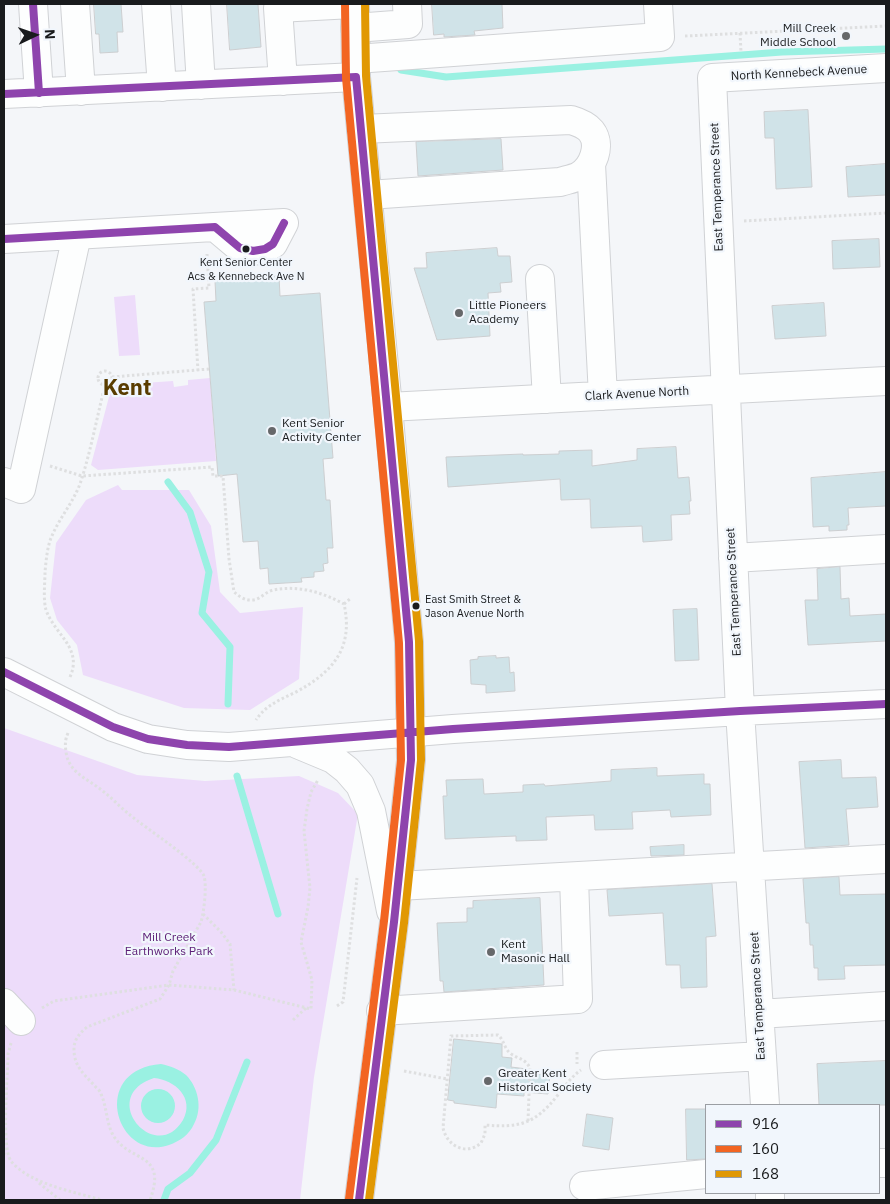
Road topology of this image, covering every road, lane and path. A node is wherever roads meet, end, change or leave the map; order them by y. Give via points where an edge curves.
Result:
1 (33, 4) edge
2 (75, 4) edge
3 (156, 4) edge
4 (196, 4) edge
5 (407, 4) edge
6 (658, 4) edge
7 (354, 12) edge
8 (886, 26) edge
9 (660, 37) junction
10 (356, 68) junction
11 (886, 68) edge
12 (712, 78) joint
13 (283, 81) junction
14 (201, 85) junction
15 (162, 87) junction
16 (81, 91) junction
17 (39, 93) junction
18 (4, 94) edge
19 (361, 130) junction
20 (591, 164) junction
21 (368, 195) junction
22 (886, 213) edge
23 (718, 223) junction
24 (210, 227) joint
25 (77, 236) junction
26 (4, 239) edge
27 (540, 279) dead end
28 (209, 369) dead end
29 (198, 371) junction
30 (112, 377) junction
31 (886, 381) edge
32 (105, 385) junction
33 (726, 389) junction
34 (603, 396) junction
35 (548, 399) junction
36 (388, 407) junction
37 (28, 459) junction
38 (82, 476) junction
39 (4, 482) edge
40 (886, 549) edge
41 (733, 558) junction
42 (351, 598) dead end
43 (344, 604) junction
44 (4, 672) edge
45 (886, 704) edge
46 (69, 705) junction
47 (740, 712) junction
48 (410, 732) junction
49 (293, 742) junction
50 (251, 745) junction
51 (319, 777) dead end
52 (886, 859) edge
53 (750, 867) junction
54 (357, 877) dead end
55 (574, 877) junction
56 (398, 886) junction
57 (204, 914) junction
58 (394, 922) junction
59 (169, 985) junction
60 (234, 990) junction
61 (337, 1006) dead end
62 (886, 1006) edge
63 (306, 1007) junction
64 (381, 1011) junction
65 (12, 1012) edge
66 (759, 1014) junction
67 (293, 1020) dead end
68 (762, 1056) junction
69 (604, 1065) joint
70 (404, 1071) dead end
71 (447, 1079) junction
72 (765, 1104) edge
73 (528, 1121) junction
74 (5, 1141) edge
75 (4, 1155) edge
76 (705, 1174) edge
77 (37, 1181) junction
78 (584, 1186) dead end
79 (60, 1200) edge
80 (102, 1200) edge
81 (150, 1200) edge
82 (359, 1200) edge

1 - 17 street
2 - 16 street
3 - 15 street
4 - 14 street
5 - 7 street via 408,24
6 - 9 street
7 - 10 street
7 - 13 street via 278,8
8 - 9 path
9 - 10 street
10 - 13 street
10 - 19 street
11 - 12 street, North Kennebeck Avenue
12 - 23 street, East Temperance Street
13 - 14 street
14 - 15 street
15 - 16 street
16 - 17 street
17 - 18 street
19 - 20 street via 571,120 591,131 596,140
19 - 21 street
20 - 21 street via 580,175 560,182
20 - 34 street
21 - 36 street
22 - 23 path
23 - 33 street, East Temperance Street
24 - 25 street
24 - 29 path via 209,288 193,289
25 - 26 street
25 - 37 street
27 - 35 street
28 - 29 path
29 - 30 path
30 - 32 path
30 - 32 path via 104,371 99,374 99,382
31 - 33 street, Clark Avenue North
32 - 38 path
33 - 34 street, Clark Avenue North
33 - 41 street, East Temperance Street
34 - 35 street, Clark Avenue North
35 - 36 street, Clark Avenue North
36 - 48 street via 409,642
37 - 38 path
37 - 39 street via 21,489
38 - 43 path via 212,467 213,476 223,476 234,592 250,601 272,590 302,589 332,597
38 - 46 path via 51,539 46,570 45,607 75,662
40 - 41 street
41 - 47 street, East Temperance Street
42 - 43 path
43 - 50 path via 348,620 346,638 330,668 264,709 254,722
44 - 46 street
45 - 47 street
46 - 50 street via 148,739 229,747
46 - 57 path via 65,741 72,768 194,864 204,876
47 - 48 street
47 - 53 street, East Temperance Street
48 - 49 street
48 - 56 street via 411,760
49 - 50 street
49 - 58 street via 333,759 360,785 371,811
51 - 63 path via 309,801 304,831 310,888 301,942 312,980 311,1008
52 - 53 street
53 - 55 street
53 - 66 street, East Temperance Street
54 - 61 path via 342,1002
55 - 56 street
55 - 64 street via 578,999
56 - 58 street
57 - 59 path via 173,971
57 - 60 path via 230,944
58 - 64 street
59 - 60 path
59 - 65 path via 54,1001
59 - 81 path via 160,999 87,1027 79,1033 74,1045 74,1060 101,1092 114,1135 126,1149 146,1159 153,1171 154,1188
60 - 63 path
62 - 66 street
63 - 67 path
64 - 82 street
65 - 74 path
66 - 68 street, East Temperance Street
68 - 69 street
68 - 72 street, East Temperance Street
69 - 73 path via 588,1067 574,1074 549,1107
70 - 71 path
71 - 73 path via 443,1128 448,1142 454,1146 477,1146 484,1138 485,1125 510,1127
71 - 73 path via 451,1036 498,1035 510,1053 530,1068
74 - 75 path
74 - 77 path via 10,1160
76 - 78 street
77 - 79 path
77 - 80 path

